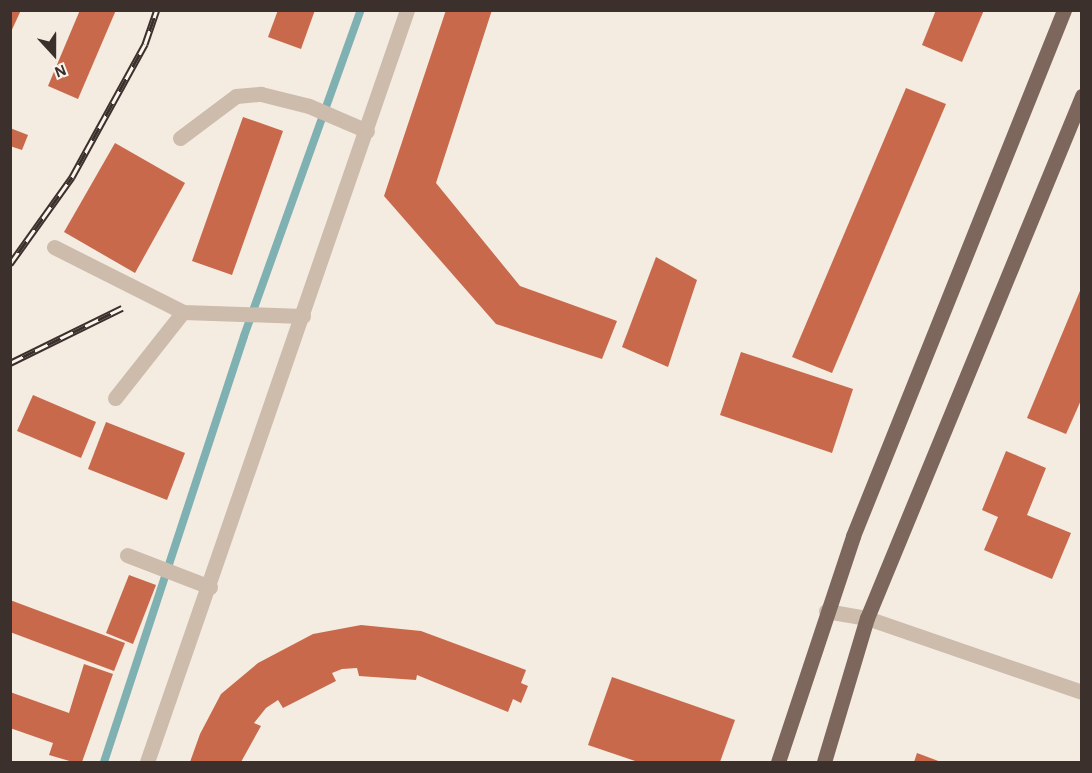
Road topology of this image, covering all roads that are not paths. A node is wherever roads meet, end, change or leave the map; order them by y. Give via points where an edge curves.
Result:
1 (407, 10) edge
2 (1064, 10) edge
3 (1082, 96) edge
4 (367, 131) junction
5 (180, 138) dead end
6 (54, 247) dead end
7 (183, 312) junction
8 (303, 316) junction
9 (115, 398) dead end
10 (127, 555) dead end
11 (210, 587) junction
12 (826, 611) junction
13 (867, 618) junction
14 (1082, 692) edge
15 (147, 762) edge
16 (777, 762) edge
17 (824, 762) edge

1 - 4 street
2 - 12 main road
3 - 13 main road
4 - 5 street via 309,106 261,94 236,96
4 - 8 street
6 - 7 street
7 - 8 street
7 - 9 street
8 - 11 street
10 - 11 street
11 - 15 street
12 - 13 street
12 - 16 main road
13 - 14 street
13 - 17 main road

